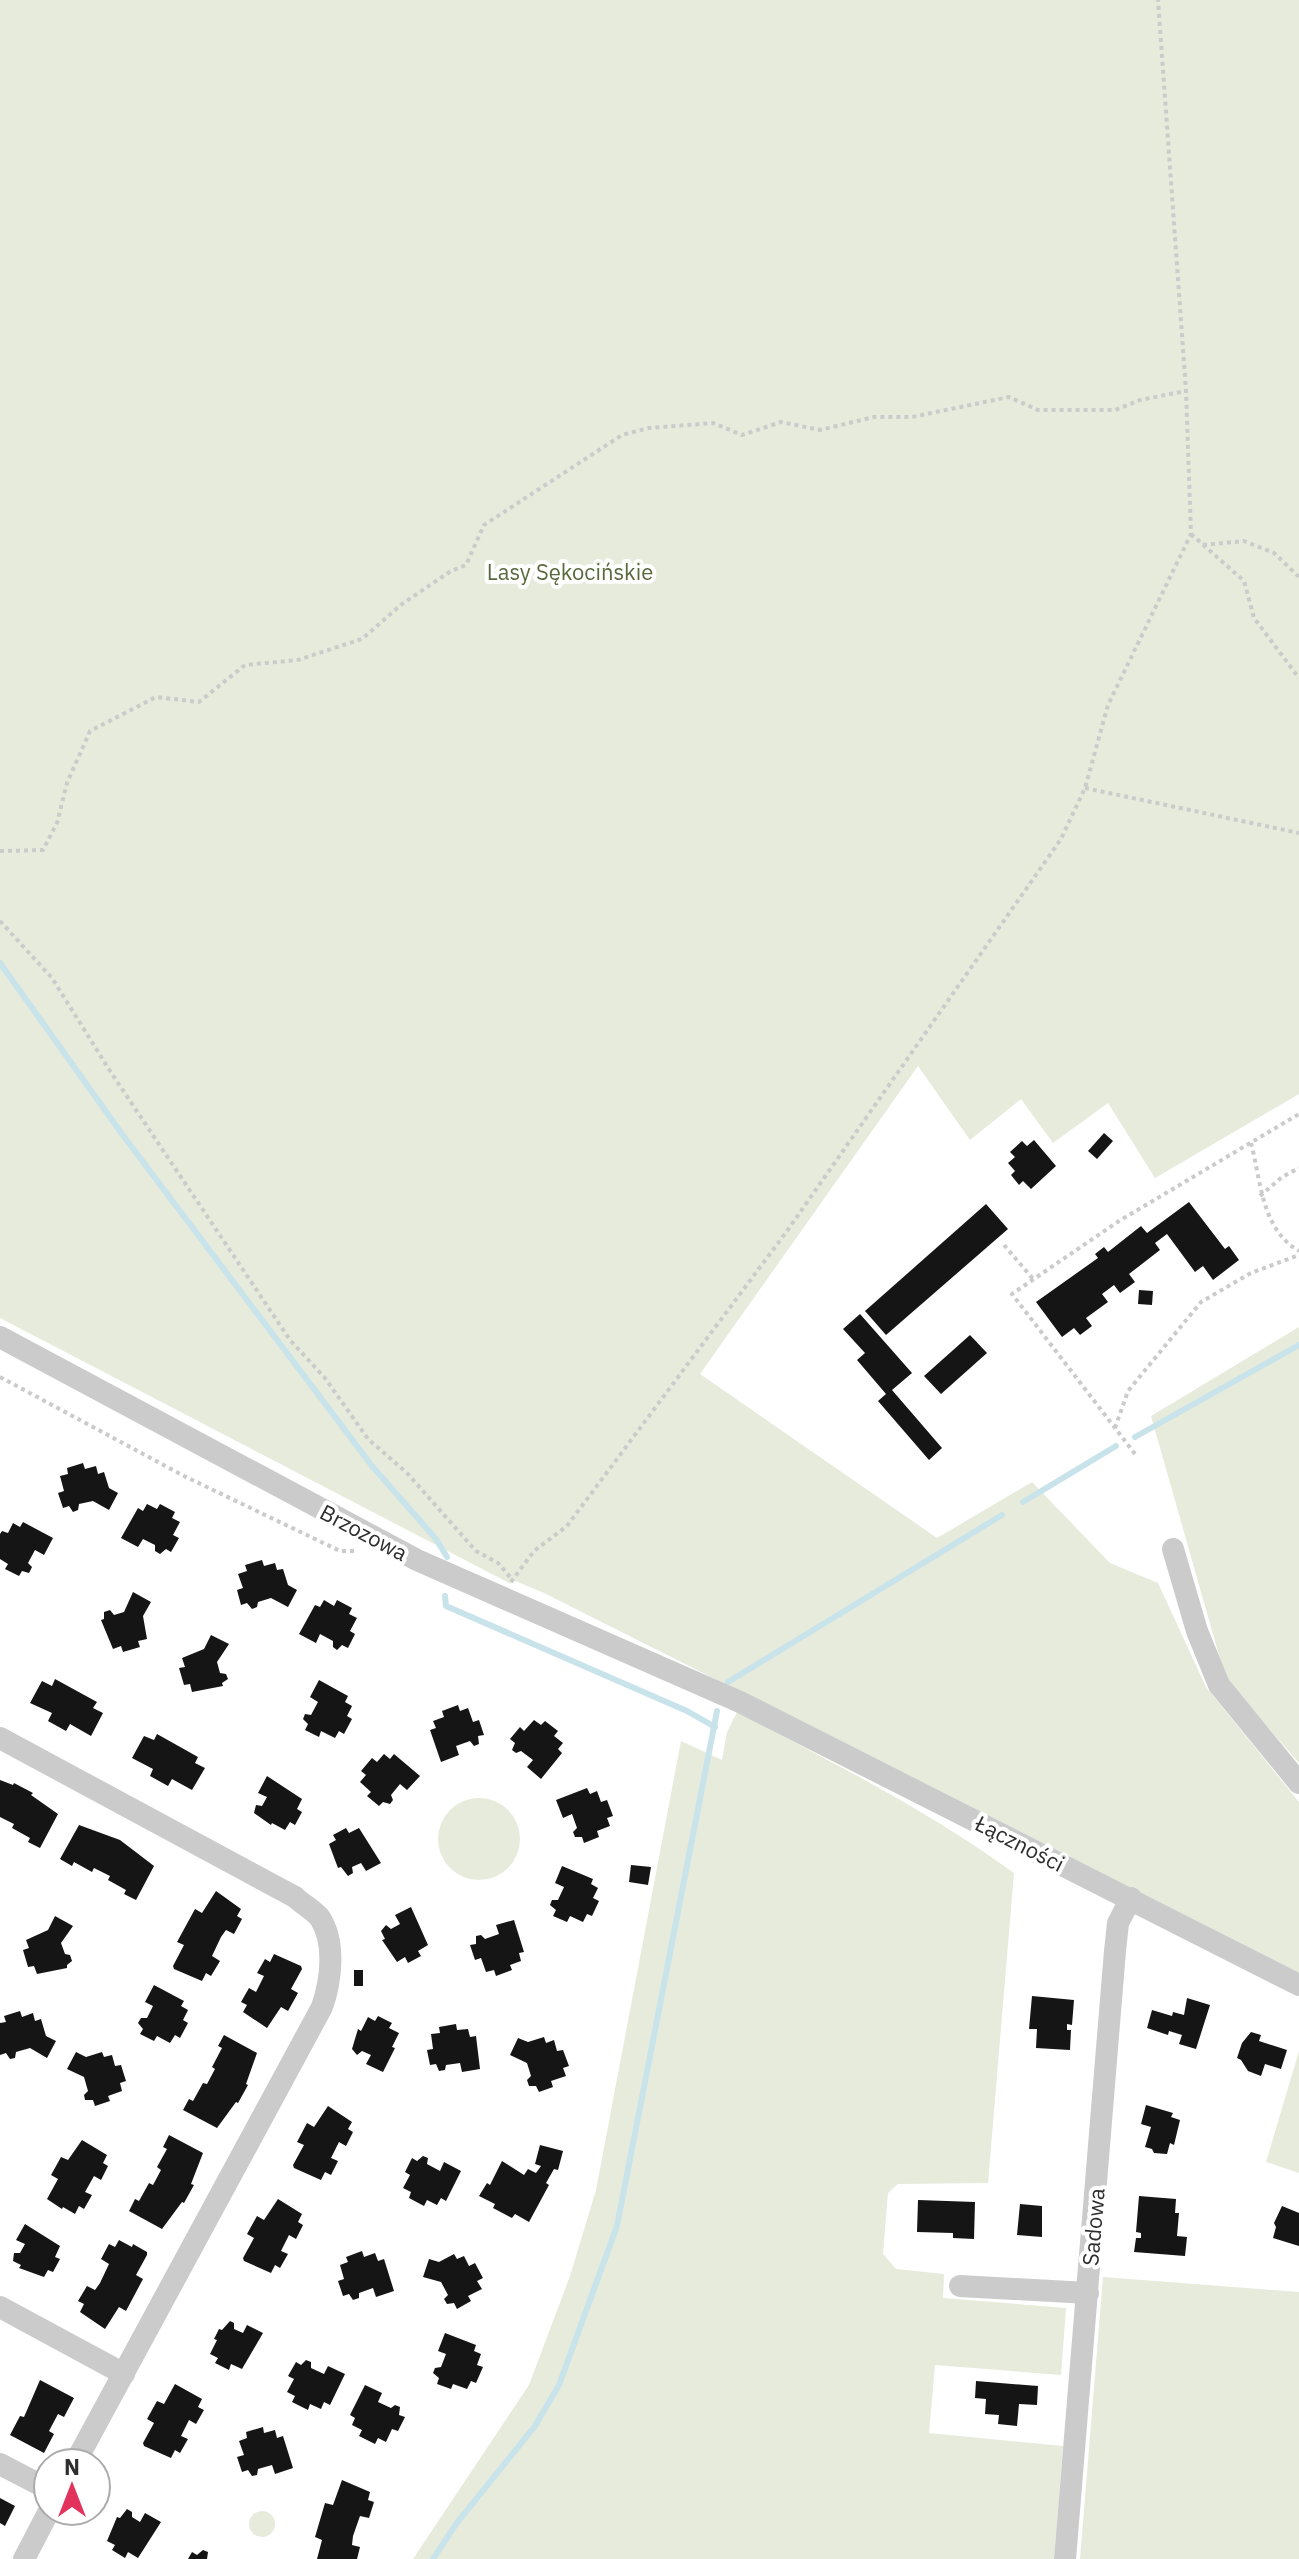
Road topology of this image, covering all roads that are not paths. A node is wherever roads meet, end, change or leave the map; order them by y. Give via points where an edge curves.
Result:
1 (0, 1337) edge
2 (1173, 1549) dead end
3 (740, 1702) joint
4 (0, 1738) edge
5 (1299, 1783) edge
6 (1131, 1898) junction
7 (1299, 1985) edge
8 (960, 2286) dead end
9 (1088, 2293) junction
10 (0, 2307) edge
11 (124, 2374) junction
12 (84, 2447) edge
13 (0, 2464) edge
14 (32, 2481) edge
15 (41, 2527) edge
16 (24, 2559) edge
17 (1065, 2559) edge

1 - 3 street, Brzozowa via 417,1560
2 - 5 street via 1219,1685
3 - 6 street, Łączności
4 - 11 street via 295,1897 320,1918 329,1947 322,2007
6 - 7 street, Łączności
6 - 9 street, Sadowa via 1118,1923
8 - 9 street
9 - 17 street, Sadowa
10 - 11 street
11 - 12 street
13 - 14 street
15 - 16 street

